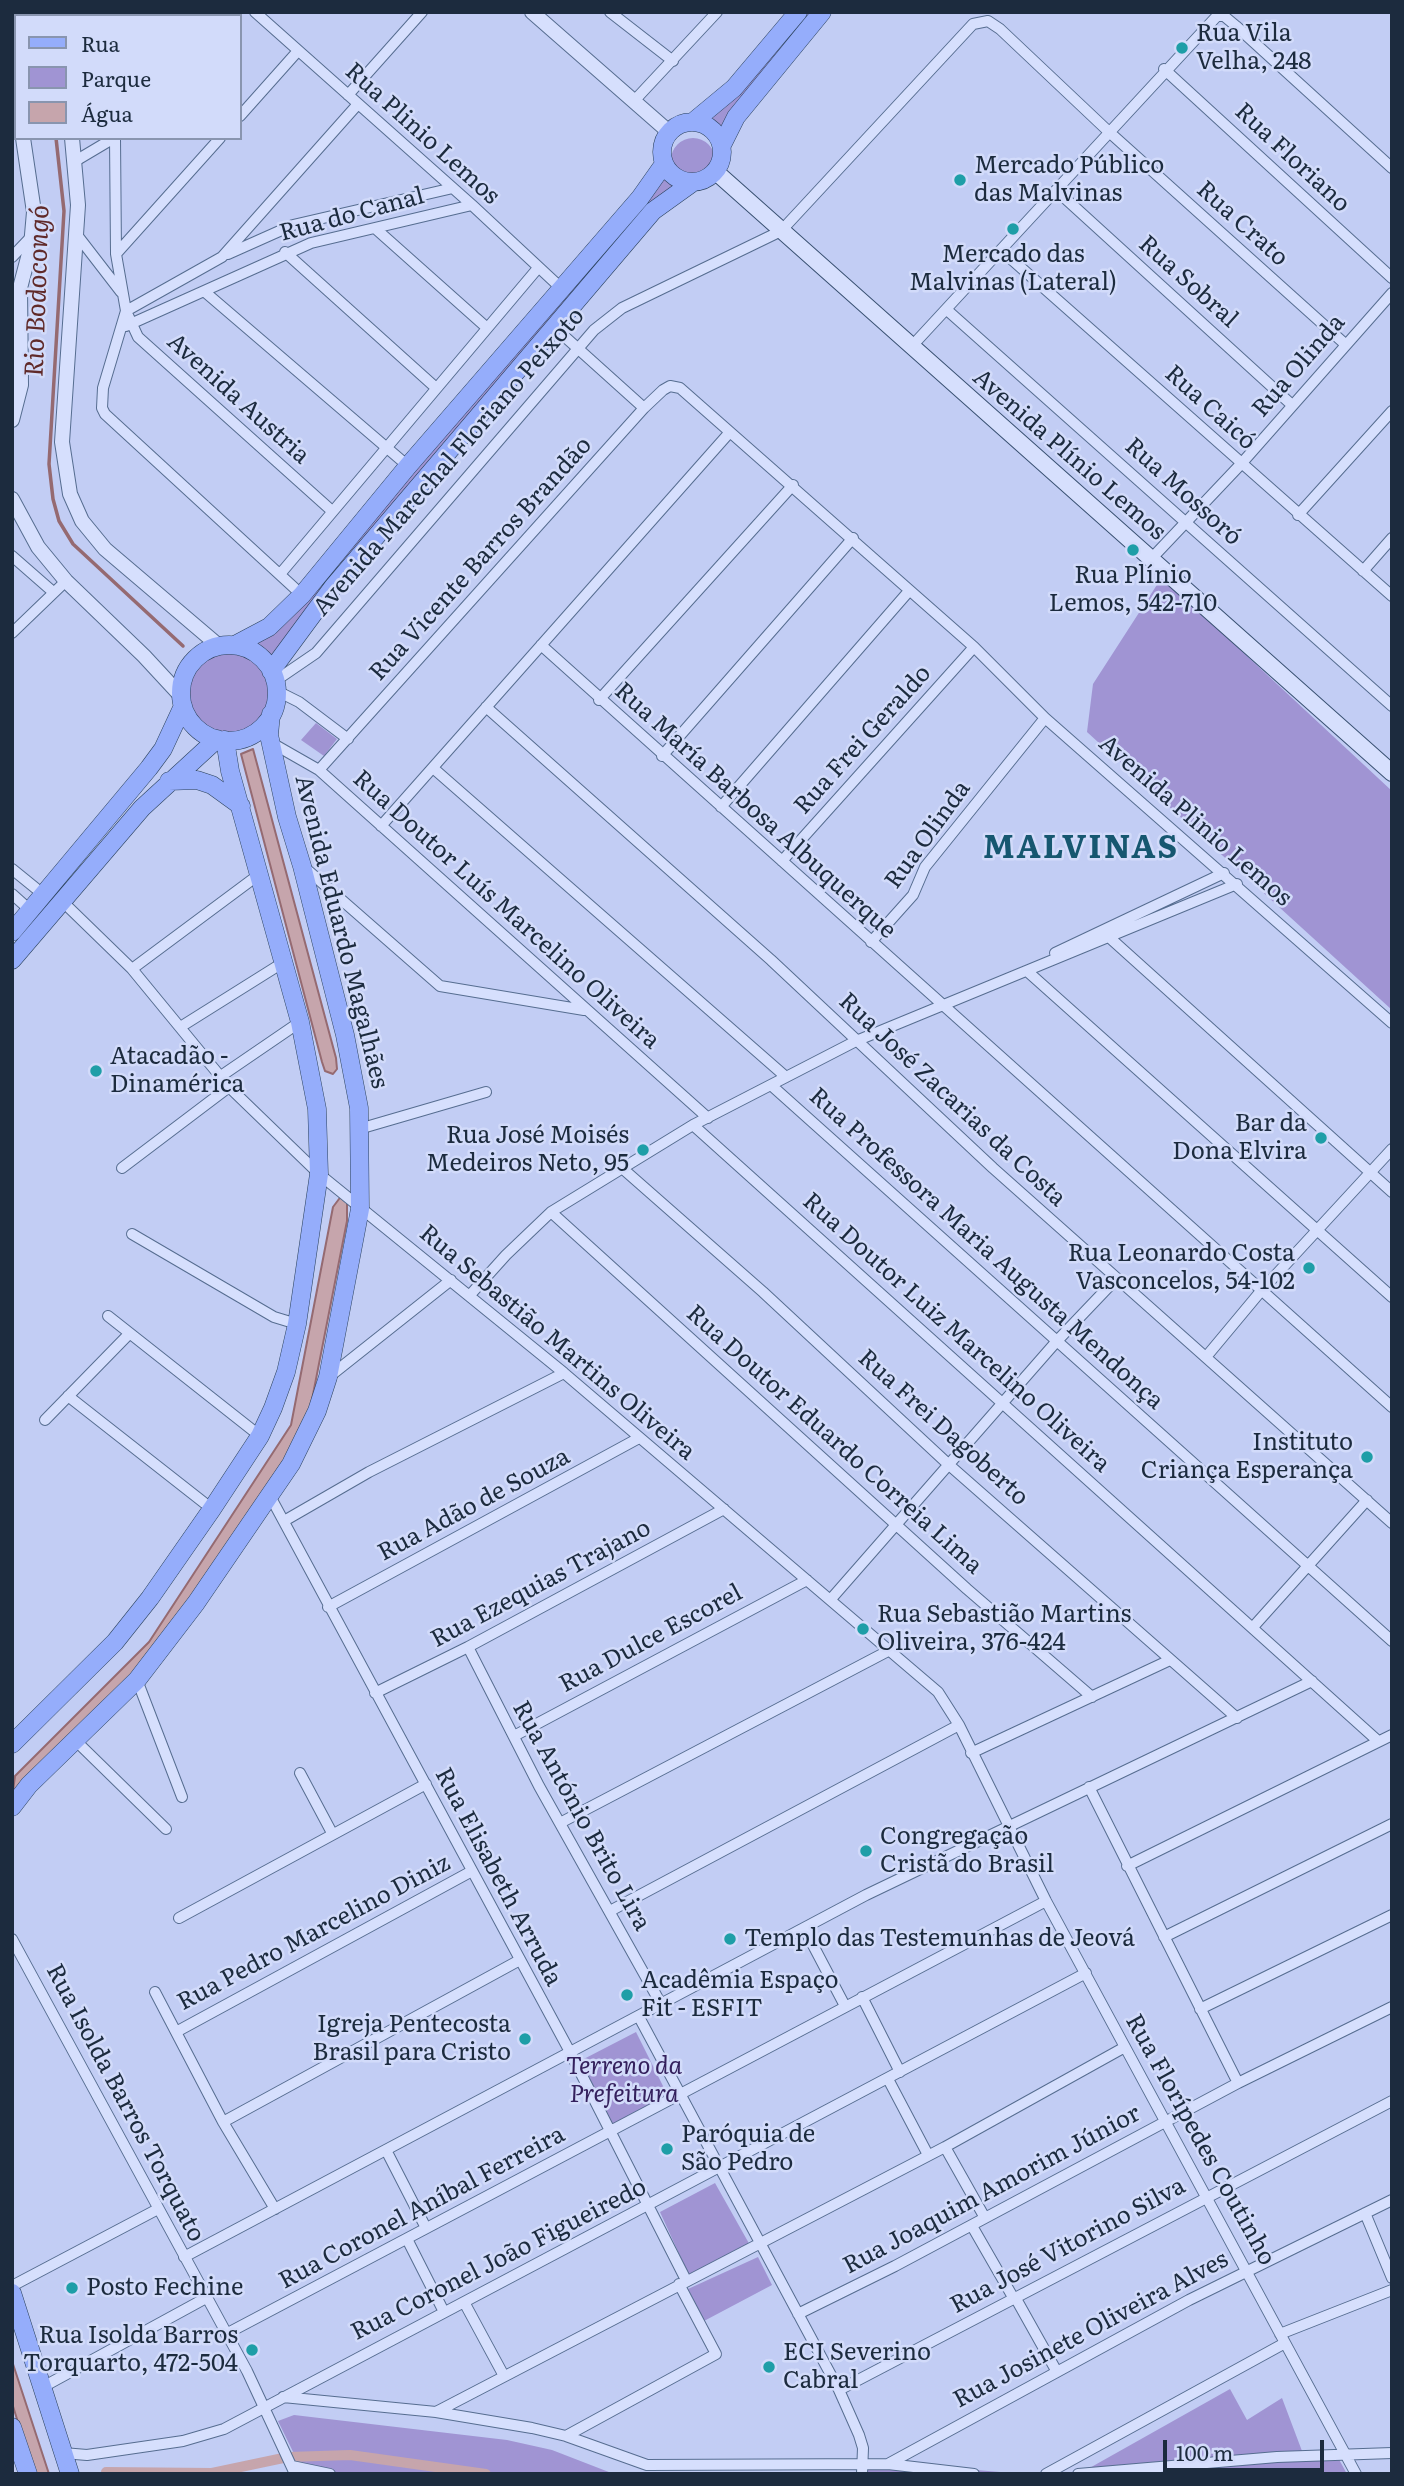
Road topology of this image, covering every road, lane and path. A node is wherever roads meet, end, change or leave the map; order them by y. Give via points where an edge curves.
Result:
1 (255, 12) edge
2 (422, 12) edge
3 (532, 12) edge
4 (610, 12) edge
5 (717, 12) edge
6 (798, 12) edge
7 (822, 12) edge
8 (297, 52) junction
9 (673, 61) junction
10 (1164, 69) junction
11 (348, 95) junction
12 (634, 101) junction
13 (358, 104) junction
14 (242, 114) edge
15 (693, 122) junction
16 (1108, 131) junction
17 (669, 132) junction
18 (23, 140) edge
19 (72, 140) edge
20 (112, 140) edge
21 (115, 140) edge
22 (218, 140) edge
23 (722, 145) junction
24 (77, 160) junction
25 (664, 164) junction
26 (1392, 168) edge
27 (716, 172) junction
28 (692, 183) junction
29 (453, 188) junction
30 (1056, 190) junction
31 (472, 205) junction
32 (376, 229) junction
33 (781, 231) junction
34 (77, 234) junction
35 (32, 236) junction
36 (1001, 250) junction
37 (285, 253) junction
38 (116, 254) junction
39 (12, 257) edge
40 (222, 257) junction
41 (538, 268) junction
42 (1392, 278) edge
43 (561, 288) junction
44 (205, 292) junction
45 (1392, 293) edge
46 (123, 294) junction
47 (947, 310) junction
48 (126, 311) junction
49 (120, 326) junction
50 (132, 326) junction
51 (486, 327) junction
52 (554, 327) junction
53 (1345, 344) junction
54 (912, 346) junction
55 (577, 347) junction
56 (15, 363) edge
57 (435, 387) junction
58 (1292, 405) junction
59 (644, 408) junction
60 (1392, 411) edge
61 (12, 420) edge
62 (730, 432) junction
63 (385, 449) junction
64 (1241, 464) junction
65 (408, 466) junction
66 (793, 485) junction
67 (12, 499) edge
68 (332, 511) junction
69 (1298, 515) junction
70 (1186, 523) junction
71 (853, 538) junction
72 (1392, 538) edge
73 (12, 556) edge
74 (1152, 558) junction
75 (1363, 571) junction
76 (281, 573) junction
77 (66, 581) junction
78 (909, 591) junction
79 (52, 592) junction
80 (302, 595) junction
81 (1392, 596) edge
82 (12, 634) edge
83 (227, 645) junction
84 (541, 645) junction
85 (974, 647) junction
86 (275, 681) junction
87 (599, 700) junction
88 (182, 702) junction
89 (1392, 706) edge
90 (486, 707) junction
91 (271, 715) junction
92 (1045, 718) junction
93 (348, 739) junction
94 (221, 740) junction
95 (270, 742) junction
96 (662, 756) junction
97 (433, 768) junction
98 (319, 770) junction
99 (1392, 773) edge
100 (169, 781) junction
101 (242, 807) junction
102 (722, 807) junction
103 (381, 826) junction
104 (782, 861) junction
105 (302, 866) junction
106 (12, 869) edge
107 (261, 873) junction
108 (1224, 873) junction
109 (1237, 884) junction
110 (12, 894) edge
111 (44, 895) junction
112 (62, 901) junction
113 (31, 911) junction
114 (12, 932) edge
115 (1110, 938) junction
116 (871, 942) junction
117 (12, 960) edge
118 (284, 962) junction
119 (132, 969) junction
120 (1027, 971) junction
121 (942, 1007) junction
122 (584, 1010) junction
123 (300, 1022) junction
124 (1392, 1023) edge
125 (182, 1026) junction
126 (856, 1041) junction
127 (221, 1076) junction
128 (786, 1077) junction
129 (771, 1085) junction
130 (229, 1087) junction
131 (486, 1092) dead end
132 (708, 1118) junction
133 (693, 1125) junction
134 (359, 1129) junction
135 (1392, 1149) edge
136 (122, 1168) dead end
137 (622, 1168) junction
138 (1370, 1173) junction
139 (319, 1174) junction
140 (1392, 1192) edge
141 (360, 1209) junction
142 (551, 1212) junction
143 (1317, 1231) junction
144 (132, 1234) dead end
145 (1116, 1278) junction
146 (451, 1280) junction
147 (1261, 1292) junction
148 (470, 1295) junction
149 (1392, 1297) edge
150 (108, 1316) dead end
151 (297, 1324) junction
152 (129, 1334) junction
153 (1056, 1342) junction
154 (1206, 1357) junction
155 (564, 1373) junction
156 (328, 1377) junction
157 (68, 1396) junction
158 (1002, 1403) junction
159 (1392, 1407) edge
160 (45, 1420) dead end
161 (260, 1436) junction
162 (639, 1438) junction
163 (948, 1464) junction
164 (270, 1496) junction
165 (1367, 1500) junction
166 (724, 1509) junction
167 (212, 1510) junction
168 (284, 1521) junction
169 (897, 1523) junction
170 (1392, 1523) edge
171 (1310, 1567) junction
172 (807, 1580) junction
173 (831, 1599) junction
174 (328, 1606) junction
175 (1254, 1626) junction
176 (1392, 1641) edge
177 (468, 1647) junction
178 (888, 1651) junction
179 (1170, 1660) junction
180 (137, 1679) junction
181 (1312, 1681) junction
182 (375, 1693) junction
183 (1091, 1697) junction
184 (1237, 1718) junction
185 (959, 1725) junction
186 (1392, 1735) edge
187 (514, 1736) junction
188 (75, 1740) junction
189 (1378, 1741) junction
190 (12, 1744) edge
191 (971, 1753) junction
192 (300, 1773) dead end
193 (426, 1784) junction
194 (1089, 1787) junction
195 (183, 1797) dead end
196 (12, 1807) edge
197 (560, 1823) junction
198 (1392, 1824) edge
199 (1007, 1826) junction
200 (166, 1829) dead end
201 (332, 1833) junction
202 (1127, 1866) junction
203 (472, 1871) junction
204 (1045, 1900) junction
205 (610, 1911) junction
206 (1392, 1915) edge
207 (179, 1918) dead end
208 (804, 1928) junction
209 (1164, 1937) junction
210 (12, 1939) edge
211 (517, 1961) junction
212 (1086, 1973) junction
213 (155, 1992) dead end
214 (862, 1997) junction
215 (661, 2004) junction
216 (845, 2006) junction
217 (1392, 2007) edge
218 (1200, 2009) junction
219 (639, 2017) junction
220 (176, 2032) junction
221 (1125, 2047) junction
222 (570, 2052) junction
223 (900, 2072) junction
224 (888, 2079) junction
225 (1238, 2083) junction
226 (682, 2095) junction
227 (1392, 2101) edge
228 (223, 2122) junction
229 (1166, 2122) junction
230 (610, 2132) junction
231 (945, 2147) junction
232 (387, 2152) junction
233 (927, 2154) junction
234 (720, 2169) junction
235 (1207, 2196) junction
236 (1392, 2200) edge
237 (648, 2207) junction
238 (158, 2209) junction
239 (275, 2209) junction
240 (1364, 2213) junction
241 (985, 2218) junction
242 (972, 2226) junction
243 (426, 2228) junction
244 (407, 2239) junction
245 (759, 2242) junction
246 (184, 2257) junction
247 (1247, 2271) junction
248 (1392, 2278) edge
249 (682, 2282) junction
250 (12, 2287) edge
251 (1392, 2290) edge
252 (12, 2293) edge
253 (206, 2298) junction
254 (1015, 2298) junction
255 (464, 2302) junction
256 (444, 2312) junction
257 (798, 2315) junction
258 (226, 2334) junction
259 (1282, 2339) junction
260 (1057, 2372) junction
261 (504, 2376) junction
262 (41, 2388) junction
263 (839, 2390) junction
264 (283, 2397) junction
265 (264, 2405) junction
266 (436, 2412) junction
267 (12, 2427) edge
268 (566, 2436) junction
269 (63, 2453) junction
270 (1392, 2453) edge
271 (1347, 2455) junction
272 (888, 2464) junction
273 (862, 2469) edge
274 (294, 2470) edge
275 (28, 2474) edge
276 (70, 2474) edge
277 (330, 2474) edge
278 (974, 2474) edge
279 (1046, 2474) edge
280 (1078, 2474) edge
281 (1356, 2474) edge

1 - 8 street, Rua Plinio Lemos
2 - 11 street
3 - 12 street
4 - 9 street
5 - 9 street
6 - 15 main road via 734,88
7 - 23 main road via 736,117
8 - 11 street, Rua Plinio Lemos
8 - 14 street
9 - 12 street
10 - 16 street
10 - 26 street via 1212,19 1223,16
10 - 42 street, Rua Floriano
11 - 13 street, Rua Plinio Lemos
12 - 17 street
13 - 29 street, Rua Plinio Lemos
13 - 40 street
15 - 17 main road
15 - 23 main road via 711,128
16 - 30 street
16 - 33 street, Rua Crato via 988,20 973,24
16 - 53 street, Rua Crato
17 - 25 main road via 662,146
18 - 35 street via 33,189
19 - 24 street
20 - 24 street
21 - 38 street
22 - 38 street
23 - 27 main road
24 - 34 street
25 - 28 main road via 675,178
25 - 43 main road, Avenida Marechal Floriano Peixoto
27 - 28 main road
27 - 33 main road, Avenida Plínio Lemos
28 - 52 main road, Avenida Marechal Floriano Peixoto via 653,211
29 - 31 street, Rua Plinio Lemos
29 - 40 street, Rua do Canal via 293,225
30 - 36 street
30 - 58 street, Rua Sobral
31 - 32 street, Rua do Canal
31 - 41 street, Rua Plinio Lemos
32 - 37 street, Rua do Canal
32 - 51 street
33 - 54 main road, Avenida Plínio Lemos
33 - 55 street, Avenida Marechal Floriano Peixoto via 622,308
34 - 46 street
34 - 83 street via 62,442 70,494 82,521 105,549
35 - 39 street
35 - 56 street via 20,288
36 - 47 street
36 - 64 street, Rua Caicó
37 - 44 street, Rua do Canal
37 - 57 street
38 - 46 street
40 - 48 street
41 - 43 street, Rua Plinio Lemos
41 - 51 street
43 - 65 main road, Avenida Marechal Floriano Peixoto
44 - 50 street, Rua do Canal
44 - 63 street
45 - 53 street, Rua Olinda
46 - 48 street
47 - 54 street
47 - 70 street, Rua Mossoró
48 - 49 street
48 - 50 street, Avenida Austria
49 - 50 street
49 - 76 street via 103,388 105,414
50 - 68 street, Avenida Austria via 150,349
51 - 57 street
52 - 55 street
52 - 86 main road, Avenida Marechal Floriano Peixoto via 333,587
53 - 58 street, Rua Olinda
54 - 74 main road, Avenida Plínio Lemos
55 - 59 street
55 - 86 street, Avenida Marechal Floriano Peixoto via 316,653
56 - 61 street via 20,396
57 - 63 street
58 - 64 street, Rua Olinda
59 - 62 street, Rua Vicente Barros Brandão via 670,386 680,388
59 - 93 street, Rua Vicente Barros Brandão
60 - 69 street
62 - 66 street
62 - 84 street
63 - 65 street
63 - 68 street
64 - 69 street, Rua Caicó
64 - 70 street, Rua Olinda
65 - 80 main road, Avenida Marechal Floriano Peixoto
66 - 71 street
66 - 87 street
67 - 77 street via 38,547
68 - 76 street
69 - 75 street, Rua Caicó
70 - 74 street, Rua Olinda
70 - 89 street, Rua Mossoró
71 - 78 street
71 - 96 street
72 - 75 street
73 - 79 street
74 - 99 main road, Avenida Plínio Lemos
75 - 81 street, Rua Caicó
76 - 80 street
77 - 79 street
77 - 88 street
78 - 85 street
78 - 102 street
79 - 82 street
80 - 83 main road, Avenida Marechal Floriano Peixoto via 270,627
83 - 86 main road via 250,649 262,658
83 - 88 main road via 192,662 184,675
84 - 87 street, Rua María Barbosa Albuquerque
84 - 90 street
85 - 92 street, Avenida Plinio Lemos
85 - 104 street, Rua Frei Geraldo
86 - 91 main road
86 - 93 street
87 - 96 street, Rua María Barbosa Albuquerque
88 - 94 main road via 195,727
88 - 111 main road via 163,749
90 - 97 street
90 - 126 street, Rua José Zacarias da Costa
91 - 94 main road via 252,734
91 - 95 main road, Avenida Eduardo Magalhães
92 - 108 street, Avenida Plinio Lemos
92 - 116 street, Rua Olinda via 925,867 913,895
93 - 98 street, Rua Vicente Barros Brandão
94 - 100 main road
94 - 101 main road
95 - 98 street, Rua Doutor Luís Marcelino Oliveira
95 - 105 main road, Avenida Eduardo Magalhães
96 - 102 street, Rua María Barbosa Albuquerque
97 - 103 street
97 - 128 street, Rua Professora Maria Augusta Mendonça
98 - 103 street, Rua Doutor Luís Marcelino Oliveira
100 - 101 main road via 197,780 212,785
100 - 112 main road
101 - 107 main road
102 - 104 street, Rua María Barbosa Albuquerque
103 - 122 street, Rua Doutor Luís Marcelino Oliveira
104 - 116 street, Rua María Barbosa Albuquerque
105 - 122 street via 440,986
105 - 134 main road, Avenida Eduardo Magalhães via 357,1085
106 - 111 street
107 - 118 main road
107 - 119 street
108 - 109 street, Avenida Plinio Lemos
108 - 121 street
109 - 115 street
109 - 124 street, Avenida Plinio Lemos
110 - 113 street
111 - 113 main road
112 - 117 main road
112 - 119 street, Rua Sebastião Martins Oliveira
113 - 114 main road
115 - 120 street
115 - 138 street
116 - 121 street, Rua María Barbosa Albuquerque
118 - 123 main road
118 - 125 street
119 - 125 street, Rua Sebastião Martins Oliveira
120 - 121 street
120 - 143 street
121 - 126 street
121 - 147 street, Rua María Barbosa Albuquerque
122 - 132 street, Rua Doutor Luís Marcelino Oliveira
123 - 127 street
123 - 139 main road via 317,1109
125 - 127 street, Rua Sebastião Martins Oliveira
126 - 128 street
126 - 145 street, Rua José Zacarias da Costa
127 - 130 street, Rua Sebastião Martins Oliveira
128 - 129 street
129 - 132 street
129 - 153 street, Rua Professora Maria Augusta Mendonça
130 - 136 street
130 - 139 street, Rua Sebastião Martins Oliveira
131 - 134 street
132 - 133 street
133 - 137 street
133 - 158 street, Rua Doutor Luiz Marcelino Oliveira
134 - 141 main road, Avenida Eduardo Magalhães
135 - 138 street
137 - 142 street
137 - 163 street, Rua Frei Dagoberto
138 - 140 street
138 - 143 street
139 - 141 street, Rua Sebastião Martins Oliveira
139 - 151 main road
141 - 146 street, Rua Sebastião Martins Oliveira
141 - 156 main road, Avenida Eduardo Magalhães
142 - 148 street
142 - 169 street, Rua Doutor Eduardo Correia Lima
143 - 147 street
143 - 149 street
144 - 151 street via 274,1317
145 - 153 street
145 - 154 street, Rua José Zacarias da Costa
146 - 148 street, Rua Sebastião Martins Oliveira
146 - 156 street
147 - 154 street
147 - 159 street, Rua María Barbosa Albuquerque
148 - 155 street, Rua Sebastião Martins Oliveira
150 - 152 street
151 - 161 main road via 286,1372
152 - 157 street
152 - 161 street
153 - 158 street
153 - 171 street, Rua Professora Maria Augusta Mendonça
154 - 165 street, Rua José Zacarias da Costa
155 - 162 street, Rua Sebastião Martins Oliveira
155 - 168 street via 369,1472
156 - 164 main road, Avenida Eduardo Magalhães via 306,1434
157 - 160 street
157 - 167 street
158 - 163 street
158 - 175 street, Rua Doutor Luiz Marcelino Oliveira
161 - 167 main road
162 - 166 street, Rua Sebastião Martins Oliveira
162 - 174 street, Rua Adão de Souza
163 - 169 street
163 - 179 street, Rua Frei Dagoberto
164 - 168 street, Rua Elisabeth Arruda
164 - 180 main road, Avenida Eduardo Magalhães
165 - 170 street, Rua José Zacarias da Costa
165 - 171 street
166 - 172 street, Rua Sebastião Martins Oliveira
166 - 177 street, Rua Ezequias Trajano
167 - 190 main road via 115,1642
168 - 174 street, Rua Elisabeth Arruda
169 - 173 street
169 - 183 street, Rua Doutor Eduardo Correia Lima
171 - 175 street
171 - 176 street, Rua Professora Maria Augusta Mendonça
172 - 173 street, Rua Sebastião Martins Oliveira
172 - 187 street, Rua Dulce Escorel
173 - 178 street, Rua Sebastião Martins Oliveira
174 - 182 street, Rua Elisabeth Arruda
175 - 181 street, Rua Doutor Luiz Marcelino Oliveira
177 - 182 street, Rua Ezequias Trajano
177 - 187 street, Rua António Brito Lira
178 - 185 street, Rua Sebastião Martins Oliveira via 938,1692
178 - 197 street
179 - 183 street
179 - 184 street, Rua Frei Dagoberto
180 - 188 main road, Avenida Eduardo Magalhães
180 - 195 street
181 - 184 street
181 - 189 street, Rua Doutor Luiz Marcelino Oliveira
182 - 193 street, Rua Elisabeth Arruda
183 - 191 street
184 - 194 street
185 - 191 street, Rua Sebastião Martins Oliveira
185 - 205 street
186 - 189 street
187 - 197 street, Rua António Brito Lira
188 - 196 main road, Avenida Eduardo Magalhães
188 - 200 street
189 - 202 street
191 - 199 street, Rua Sebastião Martins Oliveira
192 - 201 street
193 - 201 street
193 - 203 street, Rua Elisabeth Arruda
194 - 199 street
194 - 202 street
197 - 205 street, Rua António Brito Lira
198 - 209 street
199 - 204 street, Rua Florípedes Coutinho
199 - 208 street
201 - 207 street
202 - 209 street
203 - 211 street, Rua Elisabeth Arruda
203 - 220 street, Rua Pedro Marcelino Diniz
204 - 212 street, Rua Florípedes Coutinho
204 - 214 street, Rua Coronel Aníbal Ferreira
205 - 215 street, Rua António Brito Lira
206 - 218 street
208 - 215 street
208 - 216 street
209 - 218 street
210 - 238 street, Rua Isolda Barros Torquato
211 - 222 street, Rua Elisabeth Arruda
211 - 228 street
212 - 221 street, Rua Florípedes Coutinho
212 - 223 street, Rua Coronel João Figueiredo
213 - 220 street
214 - 216 street, Rua Coronel Aníbal Ferreira
214 - 223 street
215 - 219 street
216 - 226 street, Rua Coronel Aníbal Ferreira
217 - 225 street, Rua Joaquim Amorim Júnior
218 - 225 street
219 - 222 street
219 - 226 street
220 - 228 street
221 - 229 street, Rua Florípedes Coutinho
221 - 231 street
222 - 230 street, Rua Elisabeth Arruda
222 - 232 street
223 - 224 street, Rua Coronel João Figueiredo
224 - 233 street
224 - 234 street, Rua Coronel João Figueiredo
225 - 229 street, Rua Joaquim Amorim Júnior
226 - 230 street, Rua Coronel Aníbal Ferreira
226 - 234 street
227 - 235 street, Rua José Vitorino Silva
228 - 239 street
229 - 235 street, Rua Florípedes Coutinho
229 - 241 street, Rua Joaquim Amorim Júnior
230 - 237 street, Rua Elisabeth Arruda
230 - 243 street, Rua Coronel Aníbal Ferreira
231 - 233 street
231 - 241 street
232 - 239 street
232 - 243 street
233 - 245 street
234 - 237 street, Rua Coronel João Figueiredo
234 - 245 street
235 - 247 street, Rua Florípedes Coutinho
235 - 254 street, Rua José Vitorino Silva
236 - 240 street, Rua Josinete Oliveira Alves
237 - 249 street, Rua Elisabeth Arruda
237 - 255 street, Rua Coronel João Figueiredo
238 - 246 street, Rua Isolda Barros Torquato
238 - 250 street
239 - 246 street
240 - 247 street, Rua Josinete Oliveira Alves
240 - 248 street
241 - 242 street, Rua Joaquim Amorim Júnior
242 - 254 street
242 - 257 street, Rua Joaquim Amorim Júnior
243 - 244 street, Rua Coronel Aníbal Ferreira
244 - 256 street
244 - 258 street, Rua Coronel Aníbal Ferreira
245 - 249 street
245 - 257 street
246 - 253 street, Rua Isolda Barros Torquato
247 - 259 street, Rua Florípedes Coutinho
247 - 260 street, Rua Josinete Oliveira Alves
249 - 261 street
249 - 268 street, Rua Elisabeth Arruda via 716,2354
251 - 259 street
252 - 262 main road
253 - 258 street, Rua Isolda Barros Torquato
253 - 262 street
254 - 260 street
254 - 263 street, Rua José Vitorino Silva
255 - 256 street, Rua Coronel João Figueiredo
255 - 261 street
256 - 264 street, Rua Coronel João Figueiredo
257 - 263 street
258 - 265 street, Rua Isolda Barros Torquato
259 - 271 street, Rua Florípedes Coutinho
259 - 279 street
260 - 272 street, Rua Josinete Oliveira Alves
261 - 266 street
262 - 269 main road
263 - 273 street via 859,2435
264 - 265 street, Rua Coronel João Figueiredo
264 - 266 street
265 - 269 street, Rua Coronel João Figueiredo via 205,2436 87,2455
265 - 274 street, Rua Isolda Barros Torquato
266 - 268 street
267 - 275 main road
268 - 273 street via 647,2465
269 - 276 main road
270 - 271 street
271 - 280 street
271 - 281 street, Rua Florípedes Coutinho
272 - 273 street
272 - 278 street
274 - 277 street

